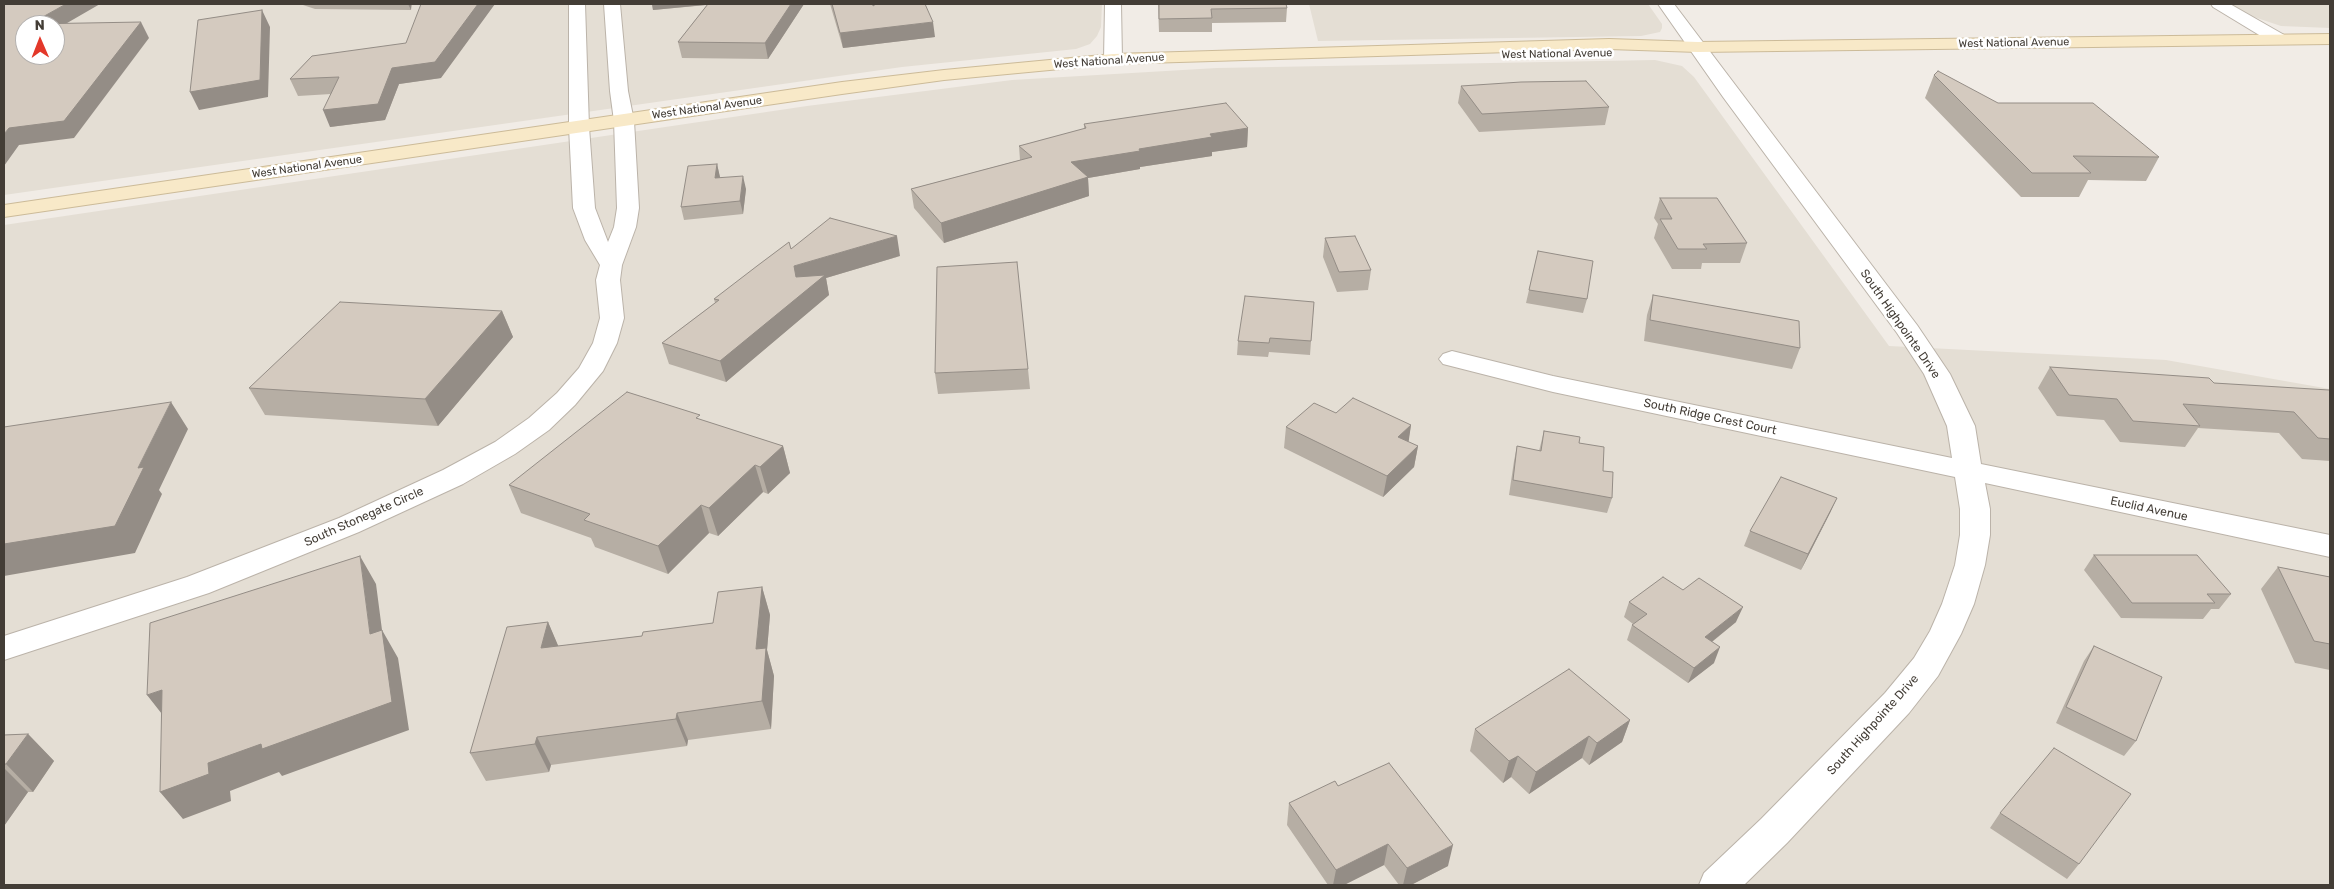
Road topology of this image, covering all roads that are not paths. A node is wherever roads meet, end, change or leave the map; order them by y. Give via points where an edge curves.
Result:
1 (577, 4) edge
2 (612, 4) edge
3 (1113, 4) edge
4 (1666, 4) edge
5 (2219, 4) edge
6 (2330, 39) edge
7 (2280, 40) junction
8 (1698, 47) junction
9 (1113, 59) junction
10 (624, 121) junction
11 (579, 127) junction
12 (605, 184) junction
13 (4, 211) edge
14 (611, 265) junction
15 (1452, 359) dead end
16 (1968, 471) junction
17 (2330, 546) edge
18 (4, 648) edge
19 (1718, 885) edge

1 - 11 street, South Stonegate Circle
2 - 10 street, South Stonegate Circle
3 - 9 street
4 - 8 street, South Highpointe Drive
5 - 7 street
6 - 7 main road, West National Avenue
7 - 8 main road, West National Avenue
8 - 9 main road, West National Avenue via 1613,54 1500,56 1415,50
8 - 16 street, South Highpointe Drive via 1908,330 1937,374 1961,426
9 - 10 main road, West National Avenue via 944,75
10 - 11 main road, West National Avenue
10 - 12 street, South Stonegate Circle
11 - 12 street, South Stonegate Circle
11 - 13 main road, West National Avenue
12 - 14 street, South Stonegate Circle via 628,208 625,227
12 - 14 street, South Stonegate Circle via 584,208 596,240
14 - 18 street, South Stonegate Circle via 608,280 612,318 605,343 590,371 560,405 505,448 453,477 332,532 198,585
15 - 16 street, South Ridge Crest Court via 1553,384
16 - 17 street, Euclid Avenue
16 - 19 street, South Highpointe Drive via 1975,508 1975,535 1970,565 1946,634 1926,667 1884,717

